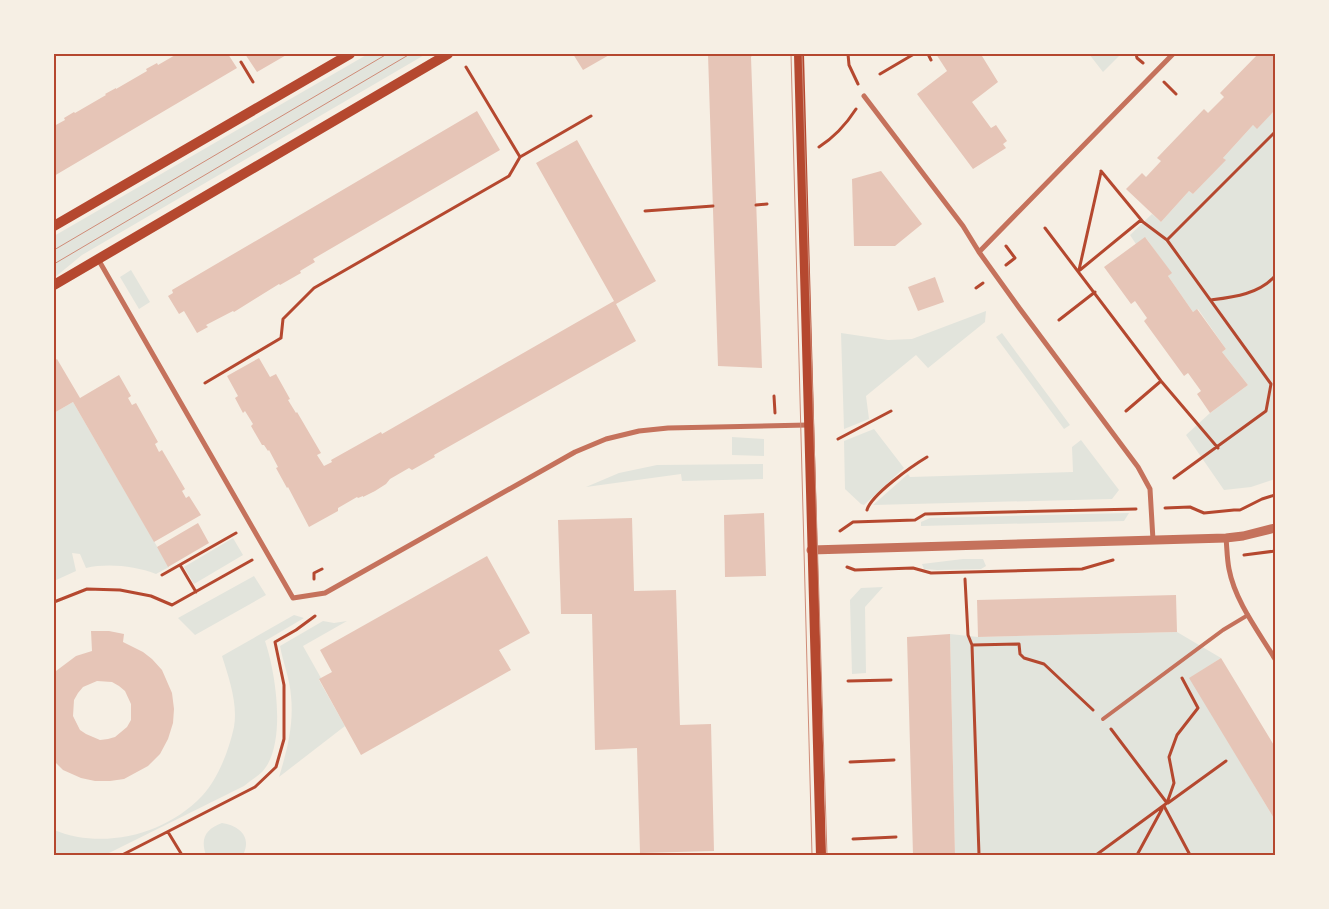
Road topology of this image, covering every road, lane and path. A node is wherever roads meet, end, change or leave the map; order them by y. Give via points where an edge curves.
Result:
1 (350, 54) edge
2 (448, 54) edge
3 (798, 54) edge
4 (848, 54) edge
5 (914, 54) edge
6 (928, 54) edge
7 (1173, 54) edge
8 (931, 60) dead end
9 (241, 62) dead end
10 (466, 67) dead end
11 (880, 74) dead end
12 (253, 82) dead end
13 (864, 96) junction
14 (591, 116) dead end
15 (1275, 132) edge
16 (520, 157) junction
17 (801, 158) junction
18 (768, 204) dead end
19 (756, 205) dead end
20 (713, 206) dead end
21 (645, 211) dead end
22 (1141, 220) junction
23 (54, 226) edge
24 (1045, 228) dead end
25 (1167, 240) junction
26 (980, 252) junction
27 (98, 259) junction
28 (1078, 271) junction
29 (1275, 276) edge
30 (54, 285) edge
31 (1095, 292) junction
32 (1211, 300) junction
33 (1059, 320) dead end
34 (1161, 381) junction
35 (205, 383) dead end
36 (891, 411) dead end
37 (1126, 411) dead end
38 (808, 425) junction
39 (838, 439) dead end
40 (1218, 448) junction
41 (927, 457) dead end
42 (1174, 478) dead end
43 (1275, 495) edge
44 (1152, 509) junction
45 (867, 510) dead end
46 (869, 522) dead end
47 (1275, 528) edge
48 (236, 533) dead end
49 (1226, 538) junction
50 (1153, 540) junction
51 (811, 550) junction
52 (1116, 559) dead end
53 (252, 560) dead end
54 (180, 564) junction
55 (867, 570) dead end
56 (162, 575) dead end
57 (966, 579) dead end
58 (196, 592) junction
59 (54, 602) edge
60 (1248, 615) junction
61 (315, 616) dead end
62 (972, 645) junction
63 (1275, 659) edge
64 (1175, 666) junction
65 (891, 680) dead end
66 (848, 681) dead end
67 (1103, 719) junction
68 (894, 760) dead end
69 (1226, 761) dead end
70 (850, 762) dead end
71 (1165, 805) junction
72 (168, 832) junction
73 (896, 837) dead end
74 (853, 839) dead end
75 (122, 855) edge
76 (182, 855) edge
77 (821, 855) edge
78 (979, 855) edge
79 (1096, 855) edge
80 (1136, 855) edge
81 (1190, 855) edge

1 - 23 main road
2 - 27 main road
3 - 17 main road
4 - 13 path via 848,65
5 - 11 path
6 - 8 path
7 - 26 street
9 - 12 path
10 - 16 path
13 - 17 path via 851,117 831,138
13 - 26 street
14 - 16 path
15 - 25 path
16 - 35 path via 509,176 314,288 283,319 281,338
17 - 38 main road
18 - 19 path
20 - 21 path
22 - 25 path
22 - 28 path
22 - 28 path via 1101,171
24 - 28 path
25 - 32 path
26 - 44 street via 1138,467 1150,489
27 - 30 main road
27 - 38 street via 293,598 325,593 575,452 606,439 668,428
28 - 31 path
29 - 32 path via 1255,291
31 - 33 path
31 - 34 path
32 - 40 path via 1270,384 1266,412
34 - 37 path
34 - 40 path
36 - 39 path
38 - 51 main road
40 - 42 path
41 - 45 path via 905,471
43 - 44 path via 1240,510 1204,513 1190,507
44 - 46 path via 925,514 915,520
44 - 50 street
47 - 49 street
48 - 54 path
49 - 50 street
49 - 60 street via 1234,588
50 - 51 street
51 - 77 main road
52 - 55 path via 1082,569 931,573 913,568
53 - 58 path
54 - 56 path
54 - 58 path
57 - 62 path via 968,635
58 - 59 path via 172,605 151,596 120,590 87,589
60 - 63 street
60 - 64 lane
61 - 72 path via 275,642 284,685 284,739 276,767 255,787
62 - 67 path via 1019,644 1024,658 1044,664
62 - 78 path
64 - 67 lane
64 - 71 path via 1198,708 1177,735 1169,757 1174,783
65 - 66 path
67 - 71 path
68 - 70 path
69 - 71 path
71 - 79 path
71 - 80 path
71 - 81 path
72 - 75 path
72 - 76 path
73 - 74 path

